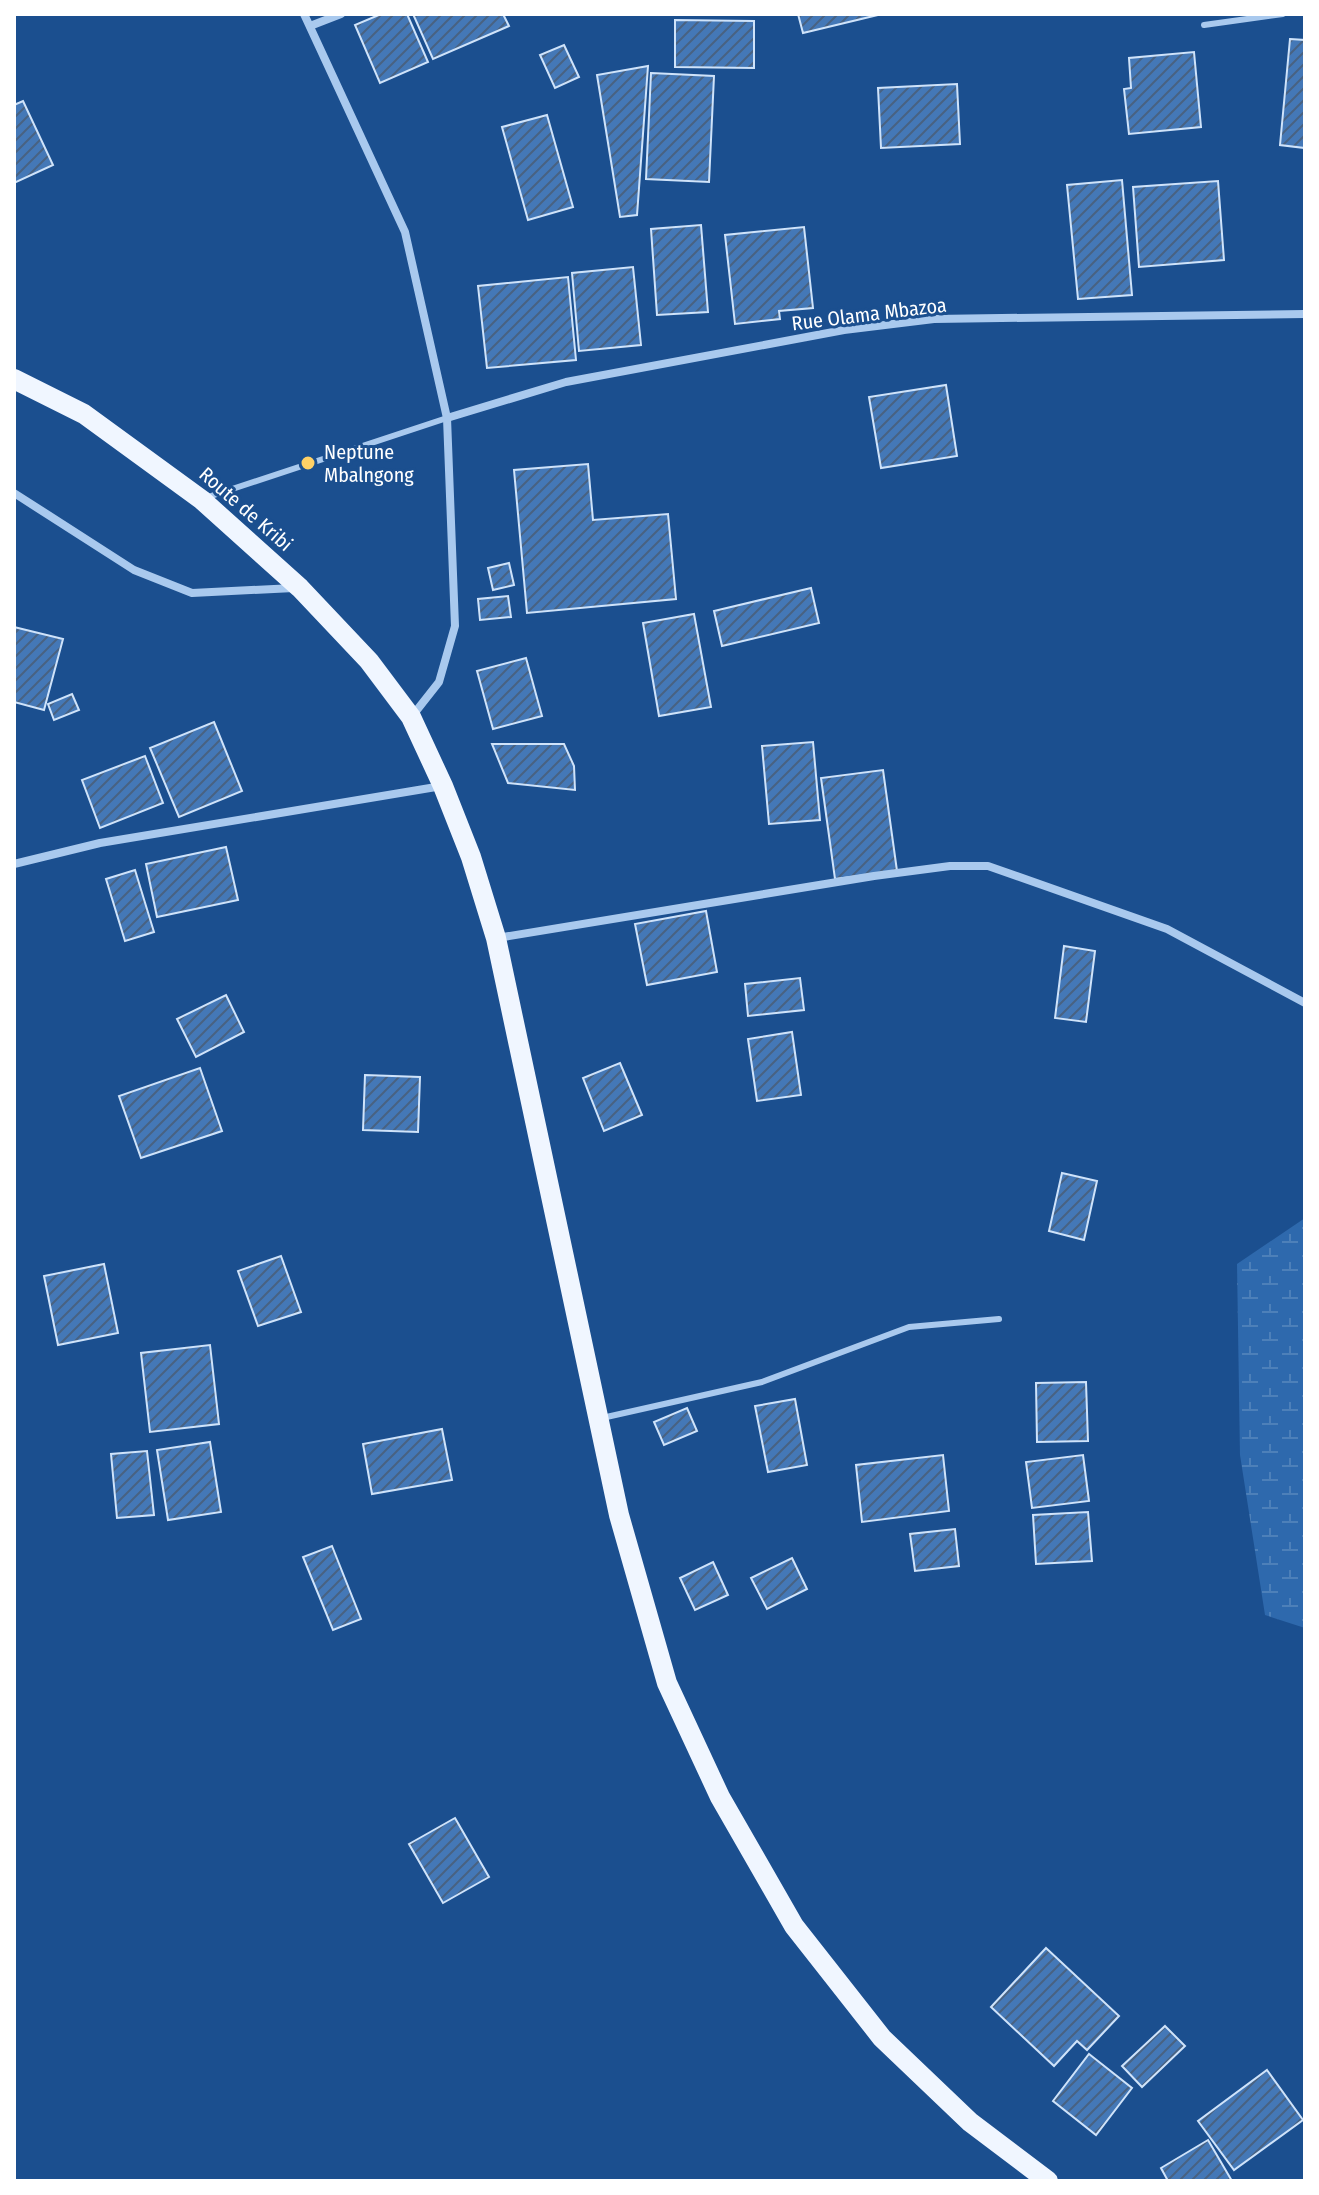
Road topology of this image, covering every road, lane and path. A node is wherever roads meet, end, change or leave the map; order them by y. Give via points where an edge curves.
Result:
1 (304, 14) edge
2 (341, 14) edge
3 (1283, 14) edge
4 (1204, 25) dead end
5 (310, 26) junction
6 (1305, 314) edge
7 (14, 379) edge
8 (447, 418) junction
9 (14, 493) edge
10 (202, 500) junction
11 (300, 588) junction
12 (411, 717) junction
13 (443, 786) junction
14 (14, 864) edge
15 (496, 938) junction
16 (1305, 1003) edge
17 (999, 1319) dead end
18 (598, 1419) junction
19 (1048, 2181) edge

1 - 5 street
2 - 5 street
3 - 4 lane
5 - 8 street via 405,232
6 - 8 street, Rue Olama Mbazoa via 934,319 844,330 566,382
7 - 10 main road, Route de Kribi via 84,414
8 - 10 lane
8 - 12 street via 455,626 439,682
9 - 11 street via 134,570 192,593
10 - 11 main road, Route de Kribi
11 - 12 main road, Route de Kribi via 369,661
12 - 13 main road, Route de Kribi
13 - 14 street via 100,843
13 - 15 main road, Route de Kribi
15 - 16 street via 874,876 988,866 1167,929
15 - 18 main road, Route de Kribi
17 - 18 lane via 909,1327 762,1382
18 - 19 main road, Route de Kribi via 667,1683 720,1797 794,1926 882,2038 970,2122

